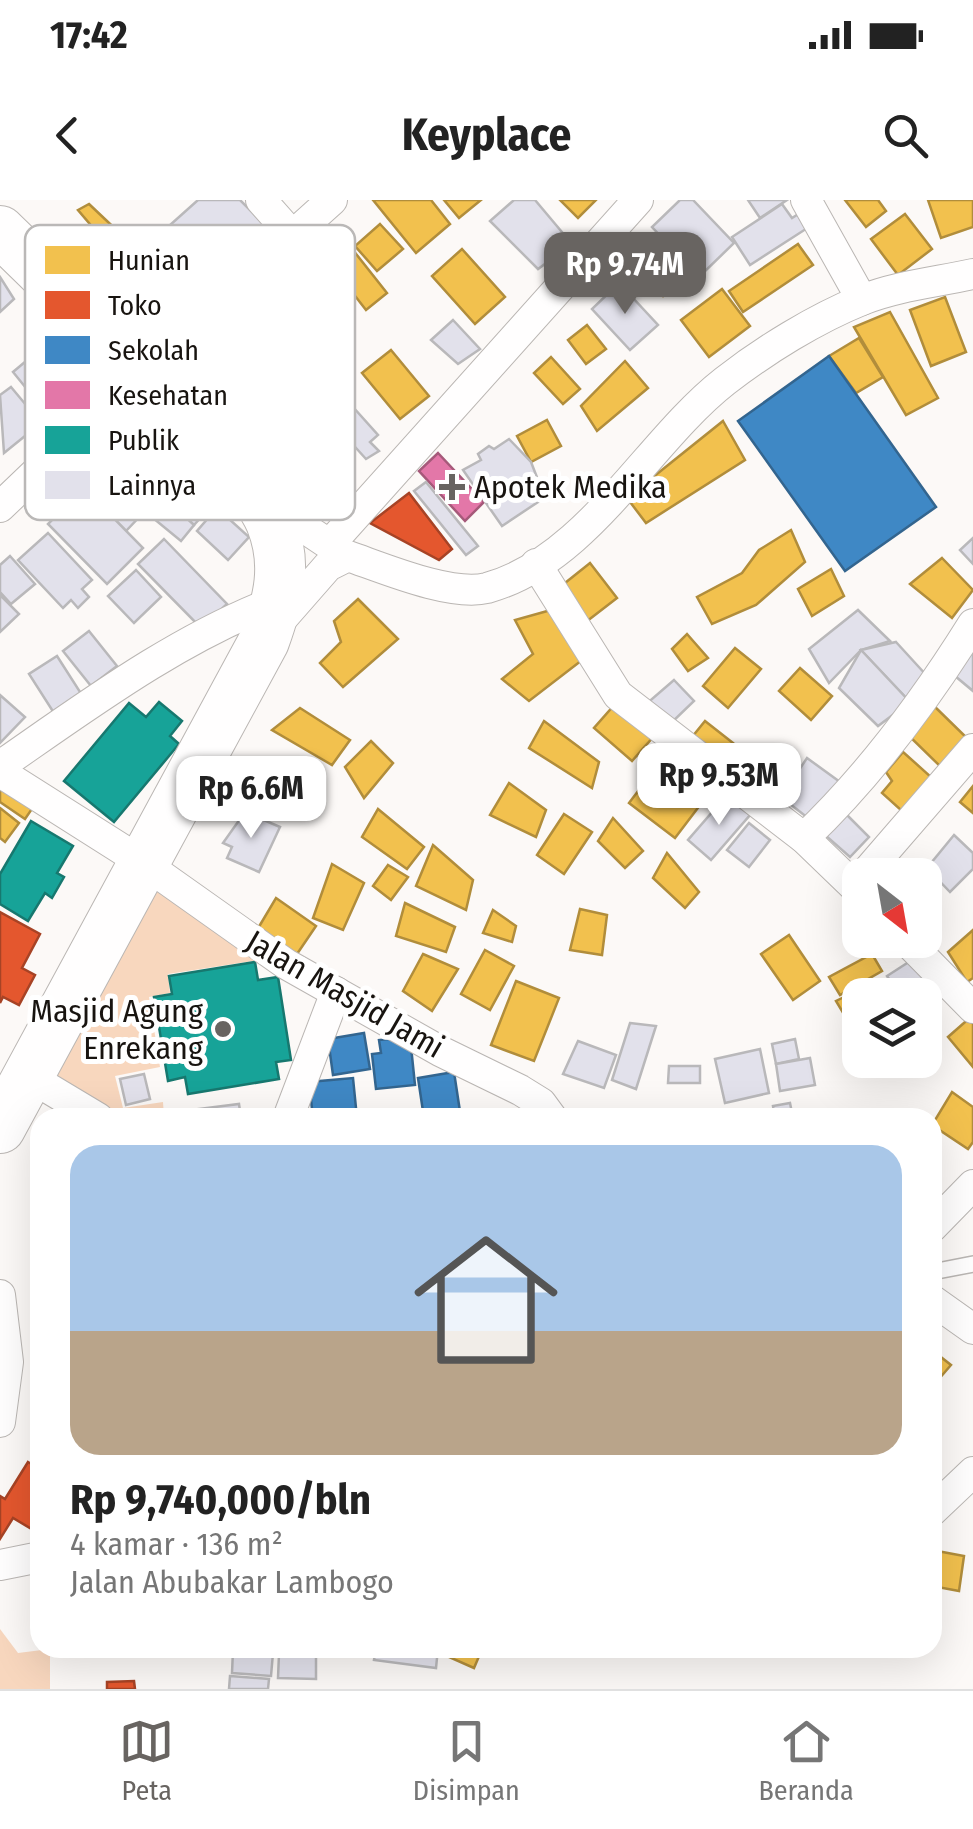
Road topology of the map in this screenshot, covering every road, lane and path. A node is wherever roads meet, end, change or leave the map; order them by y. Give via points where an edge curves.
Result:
1 (261, 200) edge
2 (332, 200) edge
3 (638, 200) edge
4 (806, 200) edge
5 (283, 225) edge
6 (303, 225) edge
7 (0, 231) edge
8 (25, 255) edge
9 (973, 274) edge
10 (862, 300) junction
11 (25, 483) edge
12 (0, 507) edge
13 (269, 520) edge
14 (294, 520) edge
15 (339, 550) junction
16 (536, 564) junction
17 (275, 604) junction
18 (973, 624) edge
19 (973, 749) edge
20 (0, 769) edge
21 (804, 838) junction
22 (882, 858) edge
23 (142, 862) junction
24 (842, 869) edge
25 (924, 958) edge
26 (336, 992) junction
27 (973, 1008) edge
28 (28, 1076) junction
29 (81, 1108) edge
30 (292, 1108) edge
31 (544, 1108) edge
32 (0, 1128) edge
33 (973, 1186) edge
34 (942, 1217) edge
35 (973, 1264) edge
36 (942, 1270) edge
37 (0, 1295) edge
38 (942, 1307) edge
39 (973, 1329) edge
40 (0, 1422) edge
41 (973, 1472) edge
42 (942, 1501) edge
43 (30, 1559) edge
44 (0, 1565) edge

1 - 5 street
2 - 6 street
3 - 15 street
4 - 10 street
7 - 8 highway
9 - 10 street
10 - 16 street via 723,382 600,513
11 - 12 street
13 - 17 highway
14 - 15 street
15 - 16 street via 470,590
15 - 17 street via 313,581
16 - 21 street via 618,695
17 - 20 street via 203,634
17 - 23 highway
18 - 21 street via 917,708
19 - 22 street
20 - 23 street, Jalan Masjid Jami
21 - 24 street
23 - 26 street, Jalan Masjid Jami via 210,914
23 - 28 highway
25 - 27 street
26 - 30 street
26 - 31 street, Jalan Masjid Jami
28 - 29 street
28 - 32 highway
33 - 34 street
35 - 36 lane
37 - 40 street via 8,1362
38 - 39 street
41 - 42 street
43 - 44 street

